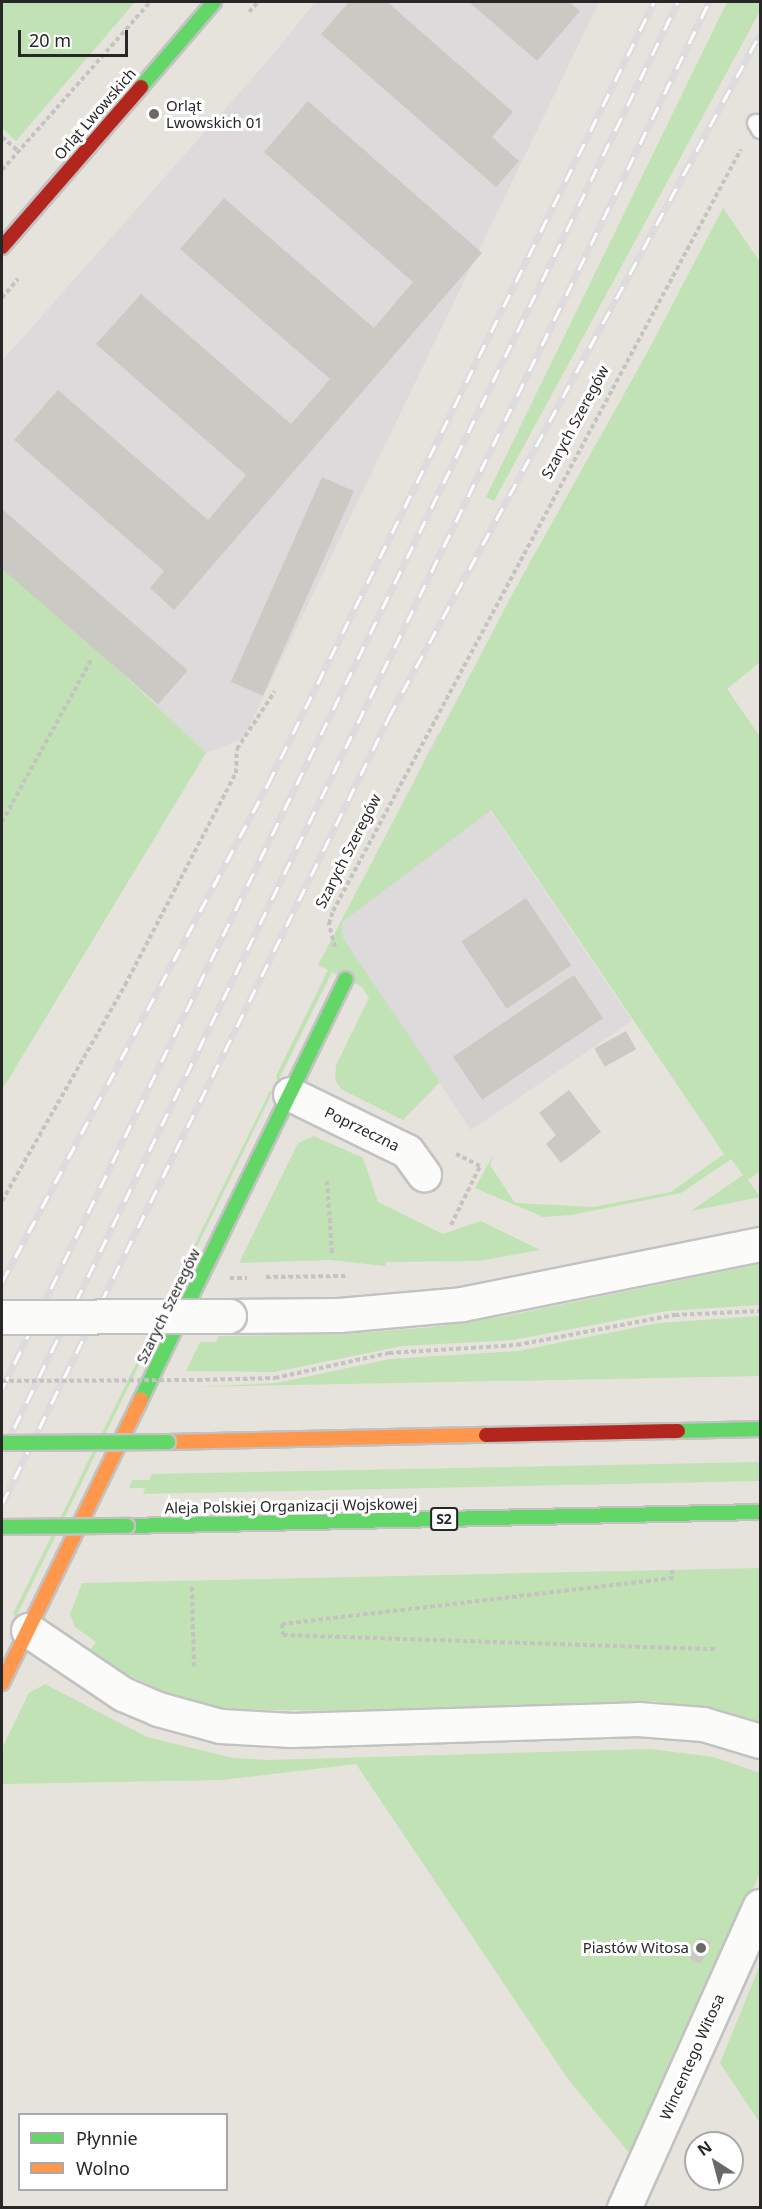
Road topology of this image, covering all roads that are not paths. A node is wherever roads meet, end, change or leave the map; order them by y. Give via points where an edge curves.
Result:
1 (214, 2) edge
2 (2, 247) edge
3 (346, 979) road end
4 (290, 1094) junction
5 (424, 1174) dead end
6 (760, 1244) edge
7 (2, 1317) edge
8 (760, 1429) edge
9 (2, 1443) edge
10 (760, 1512) edge
11 (2, 1527) edge
12 (28, 1630) junction
13 (2, 1683) edge
14 (760, 1741) edge
15 (760, 1906) edge
16 (624, 2208) edge

1 - 2 main road, Orląt Lwowskich
3 - 4 main road, Szarych Szeregów
4 - 5 street, Poprzeczna via 407,1151
4 - 12 main road, Szarych Szeregów
6 - 7 street, bridge via 462,1304 339,1315
8 - 9 main road, bridge
10 - 11 main road, Aleja Polskiej Organizacji Wojskowej / S2, bridge
12 - 13 main road, Szarych Szeregów
12 - 14 street via 123,1694 158,1709 220,1726 292,1730 638,1719 703,1724
15 - 16 street, Wincentego Witosa

